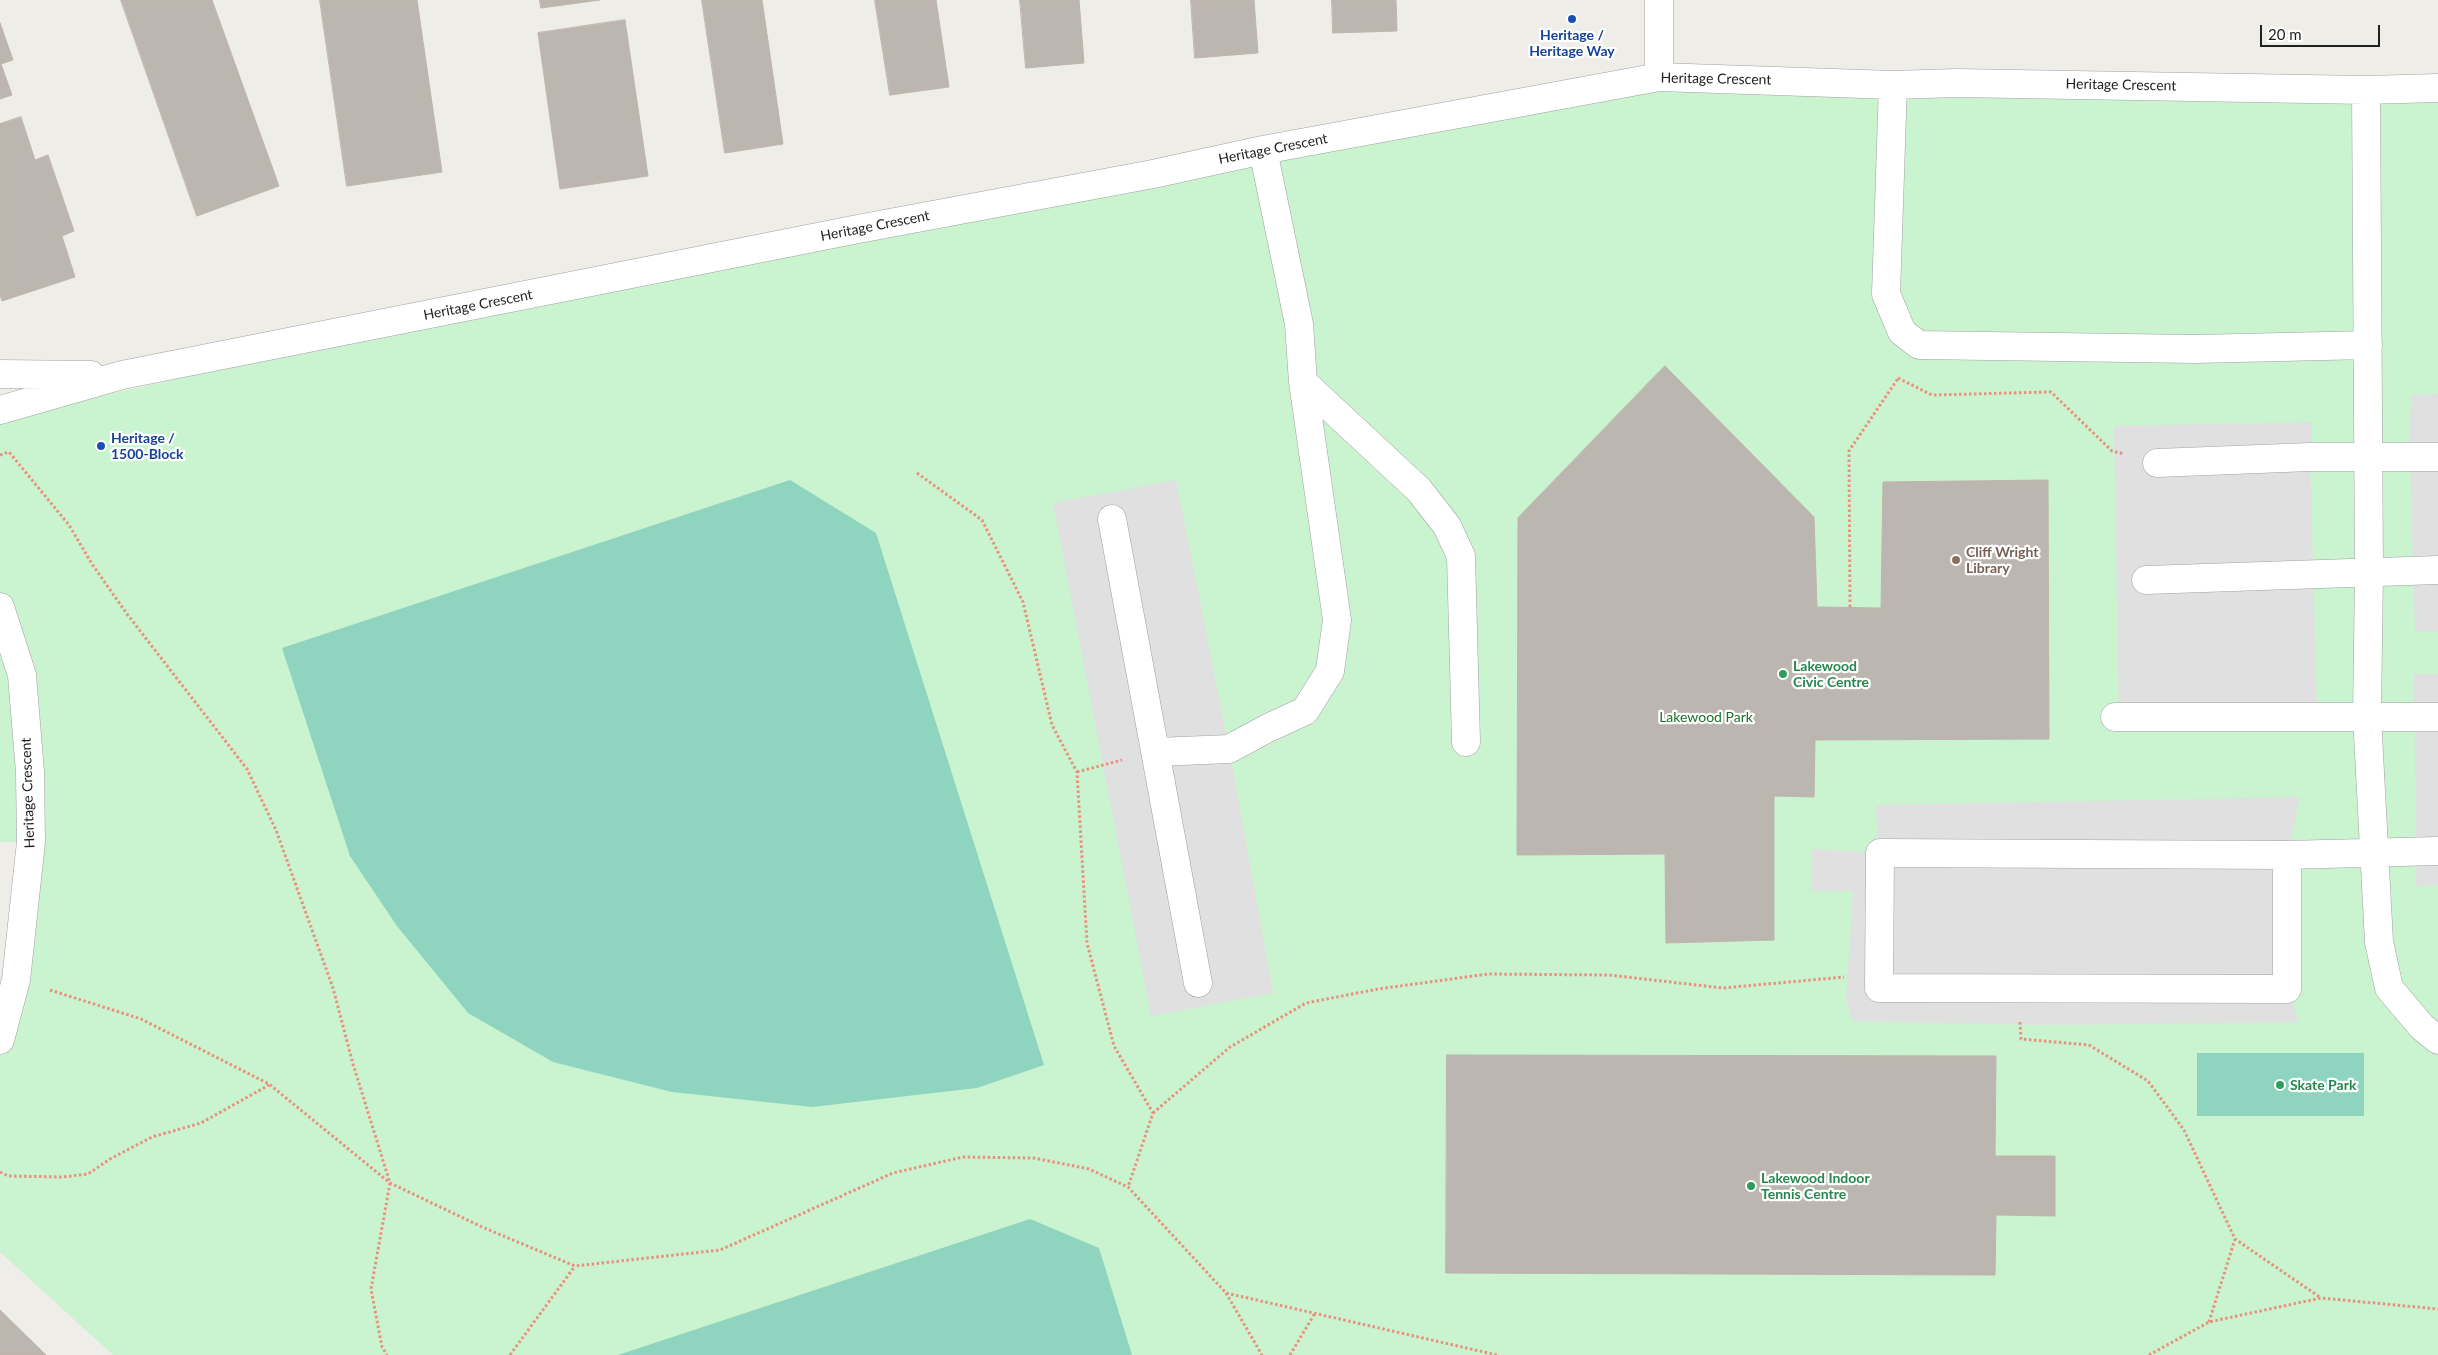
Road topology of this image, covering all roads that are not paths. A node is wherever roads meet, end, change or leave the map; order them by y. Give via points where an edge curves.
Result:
1 (1659, 0) edge
2 (1659, 77) junction
3 (1893, 85) junction
4 (2438, 88) edge
5 (2366, 90) junction
6 (1263, 150) junction
7 (2368, 345) junction
8 (0, 374) edge
9 (122, 375) junction
10 (1303, 382) junction
11 (0, 410) edge
12 (2368, 457) junction
13 (2438, 457) edge
14 (2157, 463) road end
15 (1112, 519) dead end
16 (2438, 570) edge
17 (2369, 572) junction
18 (2146, 580) dead end
19 (0, 607) edge
20 (2367, 716) junction
21 (2114, 717) dead end
22 (2438, 717) edge
23 (1466, 742) dead end
24 (1157, 752) junction
25 (2438, 851) edge
26 (2372, 852) junction
27 (2287, 855) junction
28 (1198, 983) dead end
29 (0, 1040) edge
30 (2438, 1040) edge

1 - 2 street
2 - 3 street, Heritage Crescent
2 - 6 street, Heritage Crescent
3 - 5 street, Heritage Crescent via 1957,83
3 - 7 street via 1886,294 1902,332 1919,345 2196,349
4 - 5 street, Heritage Crescent
5 - 7 street
6 - 9 street, Heritage Crescent
6 - 10 street via 1299,324
7 - 12 street
8 - 9 street, Heritage Crescent
9 - 11 street, Heritage Crescent
10 - 23 street via 1419,490 1447,526 1461,556
10 - 24 street via 1337,620 1330,671 1305,711 1229,750
12 - 13 street
12 - 14 street
12 - 17 street
15 - 24 street
16 - 17 street
17 - 18 street
17 - 20 street
19 - 29 street, Heritage Crescent via 22,675 30,772 31,842 16,980
20 - 21 street
20 - 22 street
20 - 26 street
24 - 28 street
25 - 26 street
26 - 27 street
26 - 30 street via 2379,942 2389,988 2422,1027
27 - 27 street via 2287,989 1879,988 1880,853

